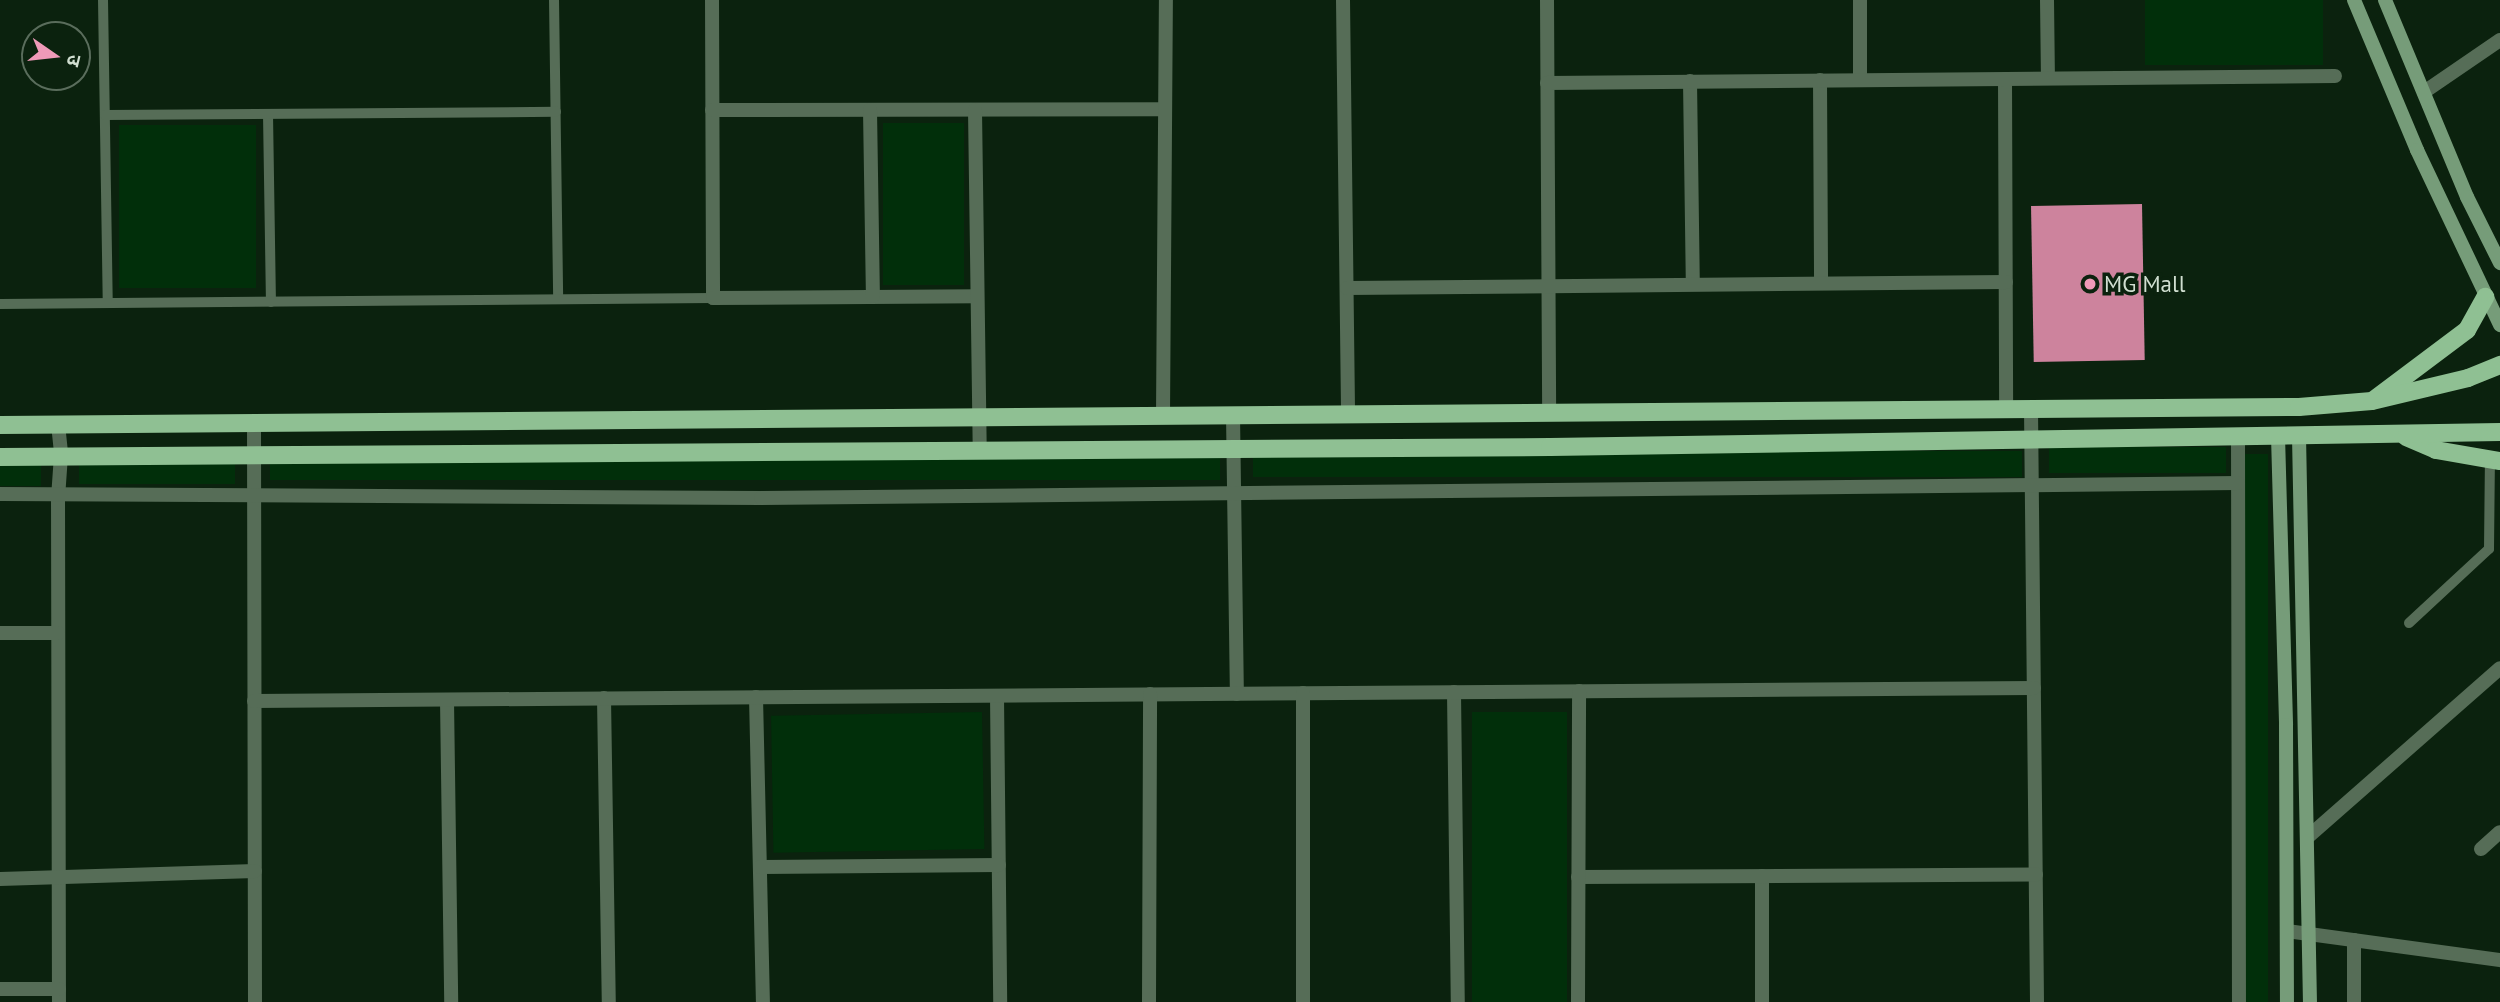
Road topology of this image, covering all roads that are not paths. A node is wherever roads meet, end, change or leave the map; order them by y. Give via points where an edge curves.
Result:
1 (103, 0) edge
2 (554, 0) edge
3 (712, 0) edge
4 (1166, 0) edge
5 (1343, 0) edge
6 (1546, 0) edge
7 (1860, 0) edge
8 (2047, 0) edge
9 (2354, 0) edge
10 (2385, 0) edge
11 (2500, 40) edge
12 (2335, 76) dead end
13 (2048, 78) junction
14 (1860, 79) junction
15 (2005, 79) junction
16 (1820, 80) junction
17 (1690, 81) junction
18 (1547, 83) junction
19 (2424, 92) junction
20 (1165, 109) junction
21 (712, 110) junction
22 (870, 110) junction
23 (975, 110) junction
24 (556, 112) junction
25 (268, 114) junction
26 (105, 115) junction
27 (2500, 263) edge
28 (2006, 282) junction
29 (1821, 283) junction
30 (1693, 284) junction
31 (1548, 286) junction
32 (1347, 288) junction
33 (873, 296) junction
34 (977, 296) junction
35 (713, 298) junction
36 (2485, 298) junction
37 (558, 299) junction
38 (271, 302) junction
39 (108, 303) junction
40 (0, 304) edge
41 (2500, 325) edge
42 (2500, 365) edge
43 (2372, 401) junction
44 (2031, 409) junction
45 (0, 410) edge
46 (2006, 410) junction
47 (1549, 413) junction
48 (1348, 414) junction
49 (1233, 415) junction
50 (1163, 416) junction
51 (979, 417) junction
52 (254, 423) junction
53 (58, 424) junction
54 (8, 425) edge
55 (2500, 432) edge
56 (2399, 434) junction
57 (2238, 436) junction
58 (2278, 436) junction
59 (2299, 436) junction
60 (2032, 437) junction
61 (1234, 447) junction
62 (980, 449) junction
63 (256, 454) junction
64 (61, 455) junction
65 (0, 457) edge
66 (2495, 460) edge
67 (2238, 483) junction
68 (2032, 485) junction
69 (1234, 490) junction
70 (0, 494) edge
71 (58, 494) junction
72 (254, 494) junction
73 (2409, 623) dead end
74 (0, 633) edge
75 (58, 633) junction
76 (2500, 668) edge
77 (2034, 688) junction
78 (1579, 691) junction
79 (1454, 692) junction
80 (1303, 693) junction
81 (1150, 694) junction
82 (1237, 694) junction
83 (997, 696) junction
84 (756, 697) junction
85 (604, 698) junction
86 (447, 700) junction
87 (254, 701) junction
88 (2500, 832) edge
89 (2309, 836) junction
90 (2482, 849) dead end
91 (999, 865) junction
92 (760, 867) junction
93 (255, 872) junction
94 (2036, 875) junction
95 (1762, 876) junction
96 (1578, 877) junction
97 (59, 878) junction
98 (0, 879) edge
99 (2287, 932) junction
100 (2309, 934) junction
101 (2354, 940) junction
102 (2500, 960) edge
103 (0, 989) edge
104 (59, 996) edge
105 (255, 1002) edge
106 (452, 1002) edge
107 (609, 1002) edge
108 (762, 1002) edge
109 (1000, 1002) edge
110 (1149, 1002) edge
111 (1303, 1002) edge
112 (1458, 1002) edge
113 (1578, 1002) edge
114 (1762, 1002) edge
115 (2037, 1002) edge
116 (2239, 1002) edge
117 (2287, 1002) edge
118 (2310, 1002) edge
119 (2354, 1002) edge

1 - 26 lane
2 - 24 lane
3 - 21 street
4 - 20 street
5 - 32 street
6 - 18 street
7 - 14 street
8 - 13 street
9 - 36 street
10 - 19 street
11 - 19 street
12 - 13 street
13 - 15 street
14 - 15 street
14 - 16 street
15 - 28 street
16 - 17 street
16 - 29 street
17 - 18 street
17 - 30 street
18 - 31 street
19 - 27 street
20 - 23 street
20 - 50 street
21 - 22 street
21 - 35 street
22 - 23 street
22 - 33 street
23 - 34 street
24 - 25 lane
24 - 37 lane
25 - 26 lane
25 - 38 lane
26 - 39 lane
28 - 29 street
28 - 46 street
29 - 30 street
30 - 31 street
31 - 32 street
31 - 47 street
32 - 48 street
33 - 34 street
33 - 35 street
34 - 51 street
35 - 37 lane
36 - 41 street
36 - 43 main road via 2467,330
37 - 38 lane
38 - 39 lane
39 - 40 lane
42 - 43 main road via 2468,379
43 - 44 main road via 2299,407
44 - 46 main road
44 - 60 street
45 - 54 main road
46 - 47 main road
47 - 48 main road
48 - 49 main road
49 - 50 main road
49 - 61 street
50 - 51 main road
51 - 52 main road
51 - 62 street
52 - 53 main road
52 - 63 street
53 - 54 main road
53 - 64 street
55 - 56 main road
56 - 59 main road
56 - 66 main road via 2437,450
57 - 58 main road
57 - 60 main road
57 - 67 street
58 - 59 main road
58 - 99 street
59 - 89 street
60 - 61 main road via 1550,447
60 - 68 street
61 - 62 main road
61 - 69 street
62 - 63 main road
63 - 64 main road
63 - 72 street
64 - 65 main road
64 - 71 street
66 - 73 lane via 2489,549
67 - 68 street
67 - 116 street
68 - 69 street
68 - 77 street
69 - 72 street via 761,498
69 - 82 street
70 - 71 street
71 - 72 street
71 - 75 street
72 - 87 street
74 - 75 street
75 - 97 street
76 - 89 street
77 - 78 street
77 - 94 street
78 - 79 street
78 - 96 street
79 - 80 street
79 - 112 street
80 - 82 street
80 - 111 street
81 - 82 street
81 - 83 street
81 - 110 street
83 - 84 street
83 - 91 street
84 - 85 street
84 - 92 street
85 - 86 street
85 - 107 street
86 - 87 street
86 - 106 street
87 - 93 street
88 - 90 street
89 - 100 street
91 - 92 street
91 - 109 street
92 - 108 street
93 - 97 street
93 - 105 street
94 - 95 street
94 - 115 street
95 - 96 street
95 - 114 street
96 - 113 street
97 - 98 street
97 - 104 street
99 - 100 street
99 - 117 street
100 - 101 street
100 - 118 street
101 - 102 street
101 - 119 street
103 - 104 street

